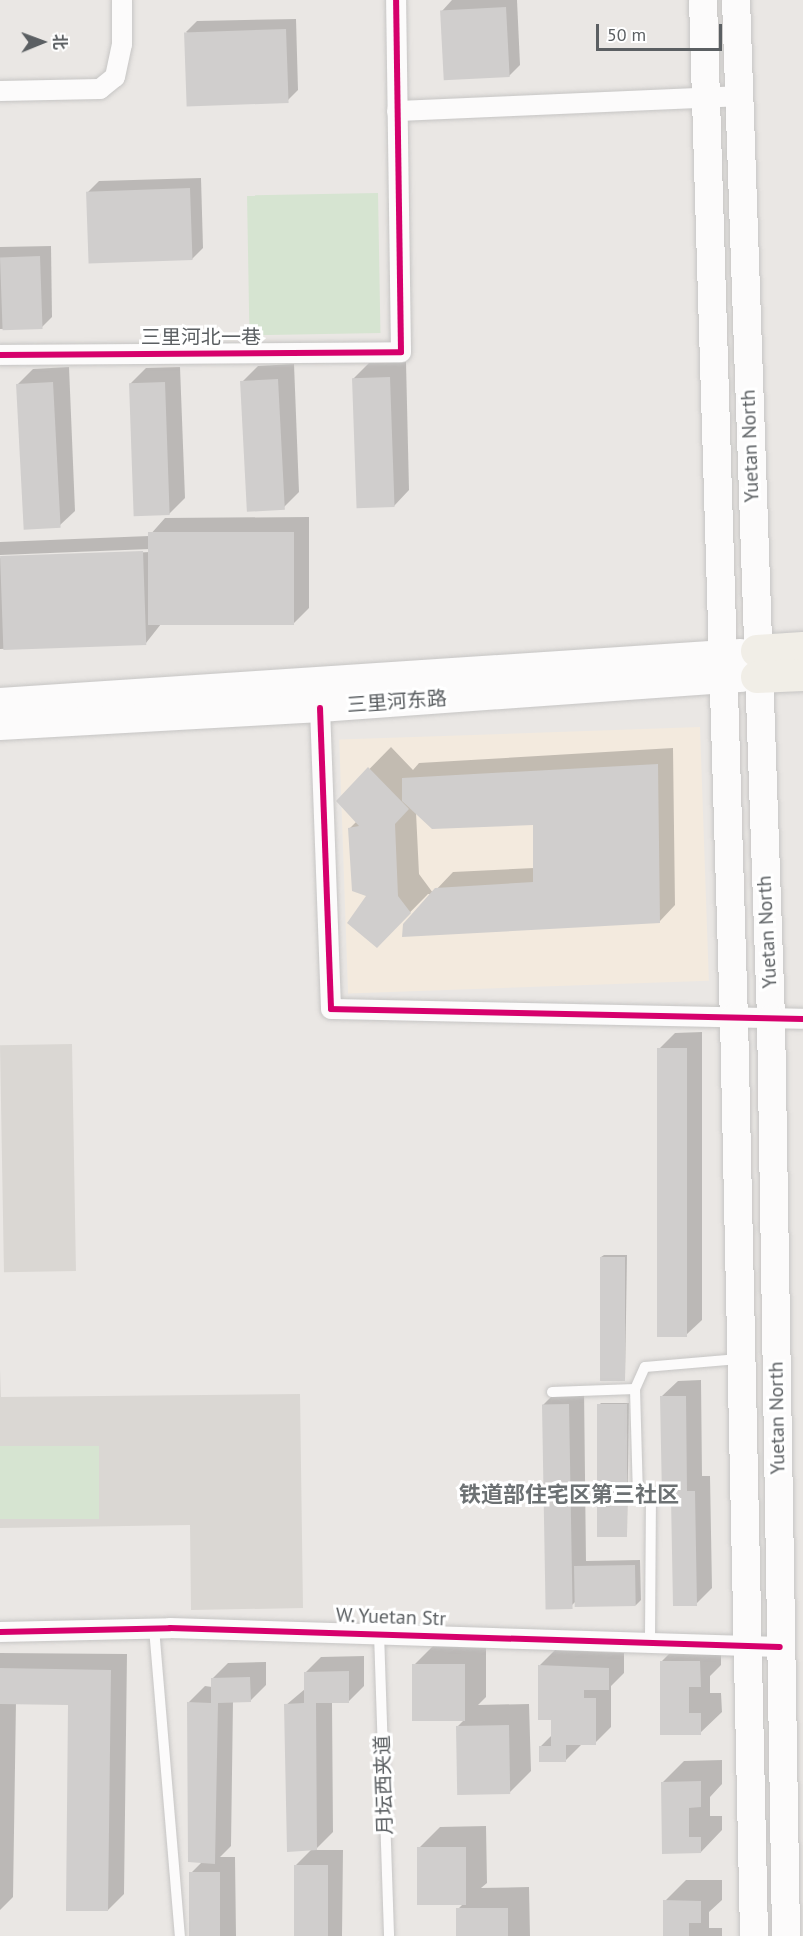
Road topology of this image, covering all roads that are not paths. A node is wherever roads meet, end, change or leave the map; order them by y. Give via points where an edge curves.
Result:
1 (122, 0) edge
2 (396, 0) edge
3 (703, 0) edge
4 (736, 0) edge
5 (0, 91) edge
6 (739, 96) junction
7 (705, 97) junction
8 (397, 111) junction
9 (0, 354) edge
10 (803, 648) edge
11 (757, 664) junction
12 (722, 666) junction
13 (803, 675) edge
14 (0, 702) edge
15 (320, 708) junction
16 (0, 726) edge
17 (734, 1018) junction
18 (771, 1019) junction
19 (803, 1019) edge
20 (742, 1358) junction
21 (635, 1389) junction
22 (552, 1392) dead end
23 (154, 1628) junction
24 (0, 1632) edge
25 (379, 1634) junction
26 (650, 1641) junction
27 (780, 1647) junction
28 (749, 1648) junction
29 (180, 1936) edge
30 (389, 1936) edge
31 (754, 1936) edge
32 (786, 1936) edge

1 - 5 street via 122,44 115,77 100,89
2 - 8 street
3 - 7 main road, Yuetan North
4 - 6 main road, Yuetan North
6 - 7 street
6 - 11 main road, Yuetan North
7 - 8 street
7 - 12 main road, Yuetan North
8 - 9 street, 三里河北一巷 via 401,352
10 - 11 main road
11 - 12 main road, 三里河东路
11 - 13 main road
11 - 18 main road, Yuetan North
12 - 14 main road, 三里河东路
12 - 15 main road, 三里河东路
12 - 17 main road, Yuetan North
15 - 16 main road, 三里河东路
15 - 17 street via 331,1009
17 - 18 street
17 - 20 main road, Yuetan North
18 - 19 street
18 - 27 main road, Yuetan North
20 - 21 lane via 645,1367
20 - 28 main road, Yuetan North
21 - 22 lane
21 - 26 lane via 638,1494 651,1494
23 - 24 street, W. Yuetan Str
23 - 25 street, W. Yuetan Str
23 - 29 lane
25 - 26 street, W. Yuetan Str
25 - 30 lane, 月坛西夹道
26 - 28 street, W. Yuetan Str
27 - 28 street, W. Yuetan Str
27 - 32 main road, Yuetan North
28 - 31 main road, Yuetan North

